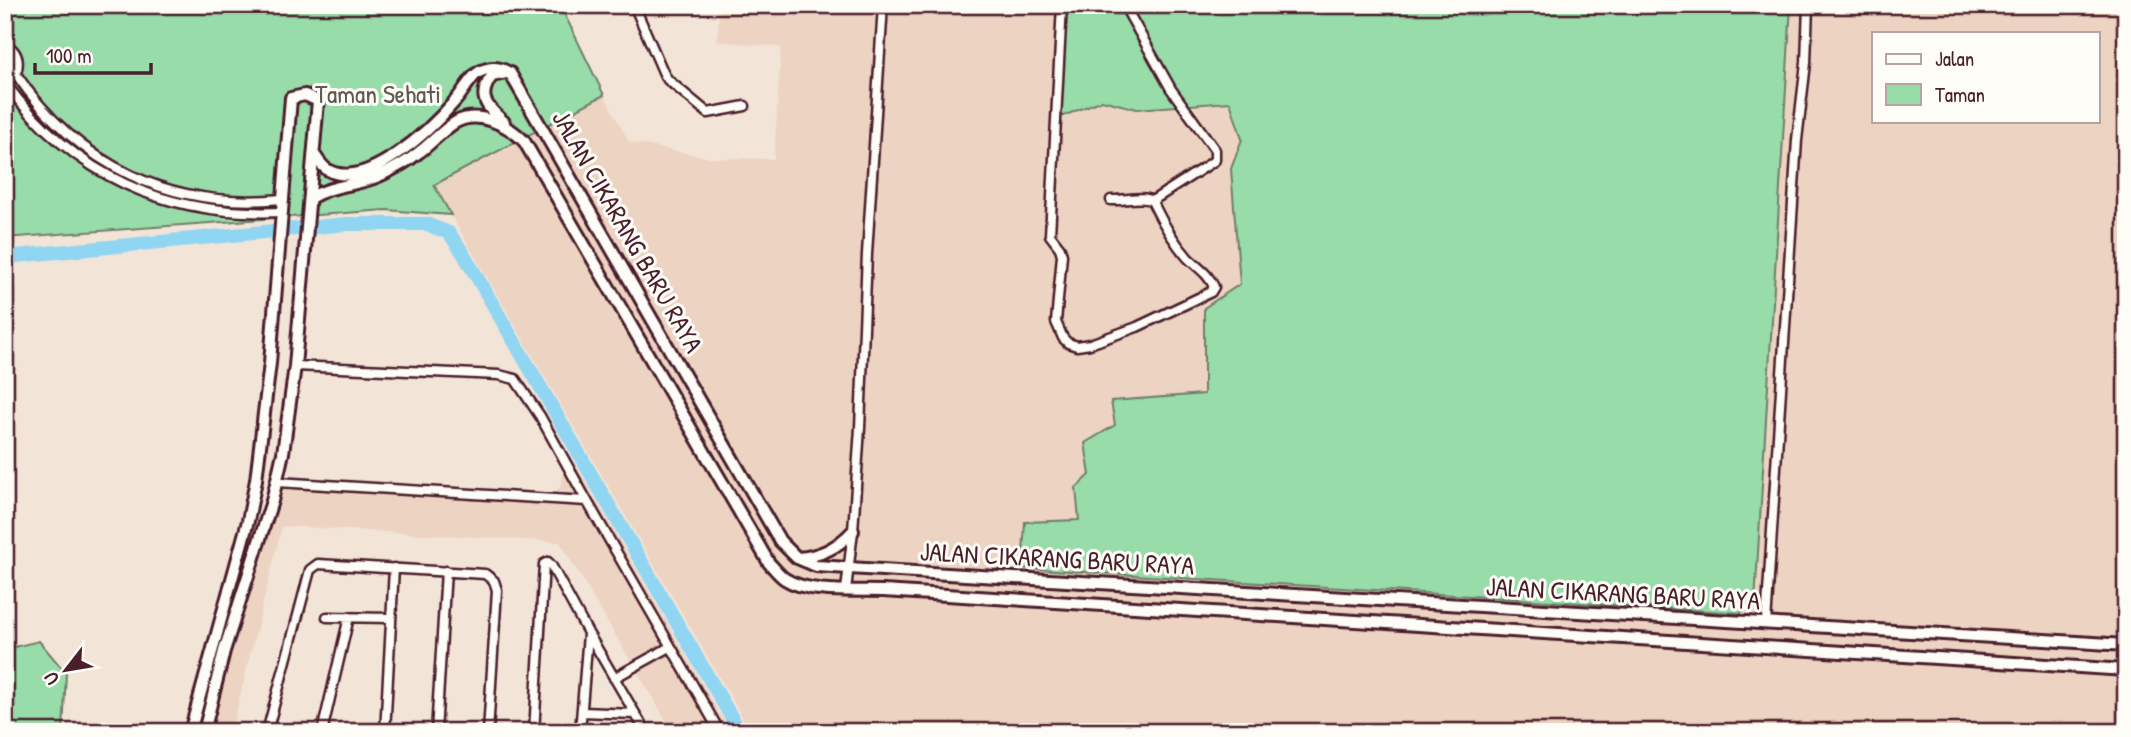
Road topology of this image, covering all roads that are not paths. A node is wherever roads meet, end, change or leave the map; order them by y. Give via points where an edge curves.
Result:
1 (634, 5) edge
2 (883, 5) edge
3 (1062, 5) edge
4 (1124, 5) edge
5 (1808, 5) edge
6 (5, 44) edge
7 (510, 73) junction
8 (16, 74) junction
9 (5, 82) edge
10 (745, 106) dead end
11 (512, 128) junction
12 (314, 155) junction
13 (310, 198) junction
14 (282, 199) junction
15 (1111, 200) dead end
16 (1152, 201) junction
17 (281, 212) junction
18 (295, 366) junction
19 (277, 482) junction
20 (587, 501) junction
21 (853, 531) junction
22 (797, 558) junction
23 (394, 568) junction
24 (848, 568) junction
25 (446, 571) junction
26 (846, 590) junction
27 (1500, 609) junction
28 (327, 617) dead end
29 (349, 617) junction
30 (391, 618) junction
31 (1766, 624) junction
32 (1500, 631) junction
33 (588, 633) junction
34 (2126, 645) edge
35 (670, 647) junction
36 (2125, 670) edge
37 (614, 678) junction
38 (582, 712) junction
39 (635, 714) junction
40 (190, 732) edge
41 (204, 732) edge
42 (267, 732) edge
43 (322, 732) edge
44 (385, 732) edge
45 (436, 732) edge
46 (488, 732) edge
47 (534, 732) edge
48 (580, 732) edge
49 (646, 732) edge
50 (720, 732) edge

1 - 10 street via 668,80 708,113
2 - 21 street
3 - 16 street via 1050,234 1062,251 1056,322 1068,343 1090,344 1213,290 1212,282 1160,221
4 - 16 street via 1171,89 1216,155 1211,163
5 - 31 street
6 - 8 street via 18,58
7 - 11 main road via 492,76 484,93 489,108
7 - 12 main road via 493,67 477,73 455,102 412,143 360,174 328,170
7 - 22 main road, JALAN CIKARANG BARU RAYA via 780,541
8 - 9 street
8 - 14 street via 66,134 94,156 140,180 214,200
9 - 17 street via 63,146 138,191 194,208
11 - 13 main road, JALAN CIKARANG BARU RAYA via 483,119 456,122 393,170
11 - 26 main road, JALAN CIKARANG BARU RAYA via 524,141 769,563 784,579 801,585
12 - 13 main road
12 - 14 main road via 318,101 291,98
13 - 18 main road
14 - 17 main road
15 - 16 street via 1143,197
17 - 40 main road via 256,480
18 - 19 main road
18 - 20 street via 515,379
19 - 20 street
19 - 41 main road
20 - 35 street
21 - 22 main road via 828,551
21 - 24 street
22 - 24 main road, JALAN CIKARANG BARU RAYA via 816,566
23 - 25 street
23 - 30 street
23 - 42 street via 312,567
24 - 26 street
24 - 27 main road, JALAN CIKARANG BARU RAYA
25 - 45 street
25 - 46 street via 485,574 497,590
26 - 32 main road, JALAN CIKARANG BARU RAYA
27 - 31 main road, JALAN CIKARANG BARU RAYA
27 - 32 main road
28 - 29 street
29 - 30 street
29 - 43 street
30 - 44 street
31 - 34 main road, JALAN CIKARANG BARU RAYA
32 - 36 main road, JALAN CIKARANG BARU RAYA
33 - 37 street
33 - 38 street
33 - 47 street via 546,563
35 - 37 street
35 - 50 street
37 - 39 street
38 - 39 street
38 - 48 street
39 - 49 street

